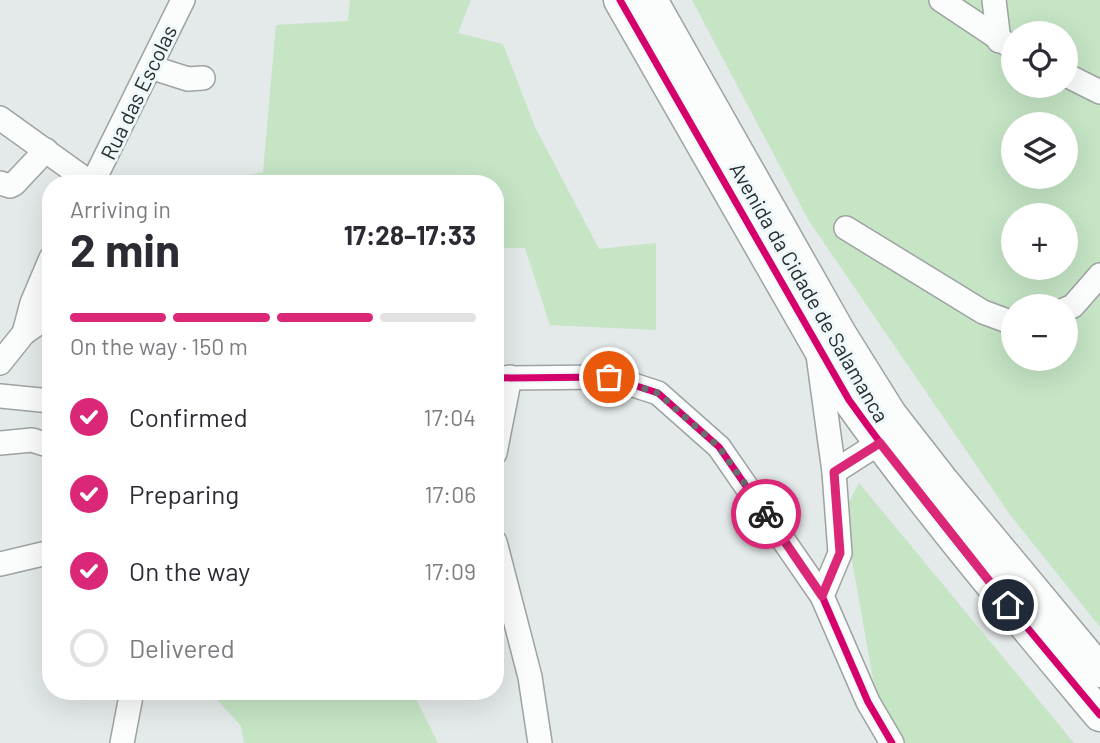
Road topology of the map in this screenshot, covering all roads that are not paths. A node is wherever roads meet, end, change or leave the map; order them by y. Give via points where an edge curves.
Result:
1 (183, 0) edge
2 (620, 0) edge
3 (651, 0) edge
4 (941, 0) edge
5 (994, 0) edge
6 (1001, 26) edge
7 (1001, 41) edge
8 (150, 68) junction
9 (203, 78) dead end
10 (1078, 81) edge
11 (1100, 92) edge
12 (0, 118) edge
13 (46, 150) junction
14 (80, 175) edge
15 (96, 175) edge
16 (0, 183) edge
17 (846, 228) dead end
18 (1100, 275) edge
19 (42, 279) edge
20 (1078, 300) edge
21 (1001, 319) edge
22 (42, 320) edge
23 (24, 333) junction
24 (817, 346) junction
25 (0, 363) edge
26 (504, 377) edge
27 (0, 396) edge
28 (42, 400) edge
29 (0, 443) edge
30 (42, 443) edge
31 (880, 443) junction
32 (834, 472) junction
33 (42, 554) edge
34 (0, 564) edge
35 (504, 577) edge
36 (822, 596) junction
37 (1100, 671) edge
38 (130, 700) edge
39 (1100, 715) edge
40 (122, 743) edge
41 (540, 743) edge
42 (892, 743) edge

1 - 8 street, Rua das Escolas
2 - 24 street, Avenida da Cidade de Salamanca
3 - 37 street, Avenida da Cidade de Salamanca via 890,414
4 - 7 street
5 - 6 street
8 - 9 street via 188,79
8 - 15 street, Rua das Escolas
10 - 11 street
12 - 13 street
13 - 14 street
13 - 16 street via 14,184
17 - 21 street
18 - 20 street
19 - 23 street
22 - 23 street
23 - 25 street
24 - 31 street, Avenida da Cidade de Salamanca
24 - 32 street
26 - 36 street via 609,377 658,393 719,447
27 - 28 street
29 - 30 street
31 - 32 street
31 - 39 street, Avenida da Cidade de Salamanca
32 - 36 street via 840,553
33 - 34 street
35 - 41 street via 530,677
36 - 42 street via 868,702
38 - 40 street

